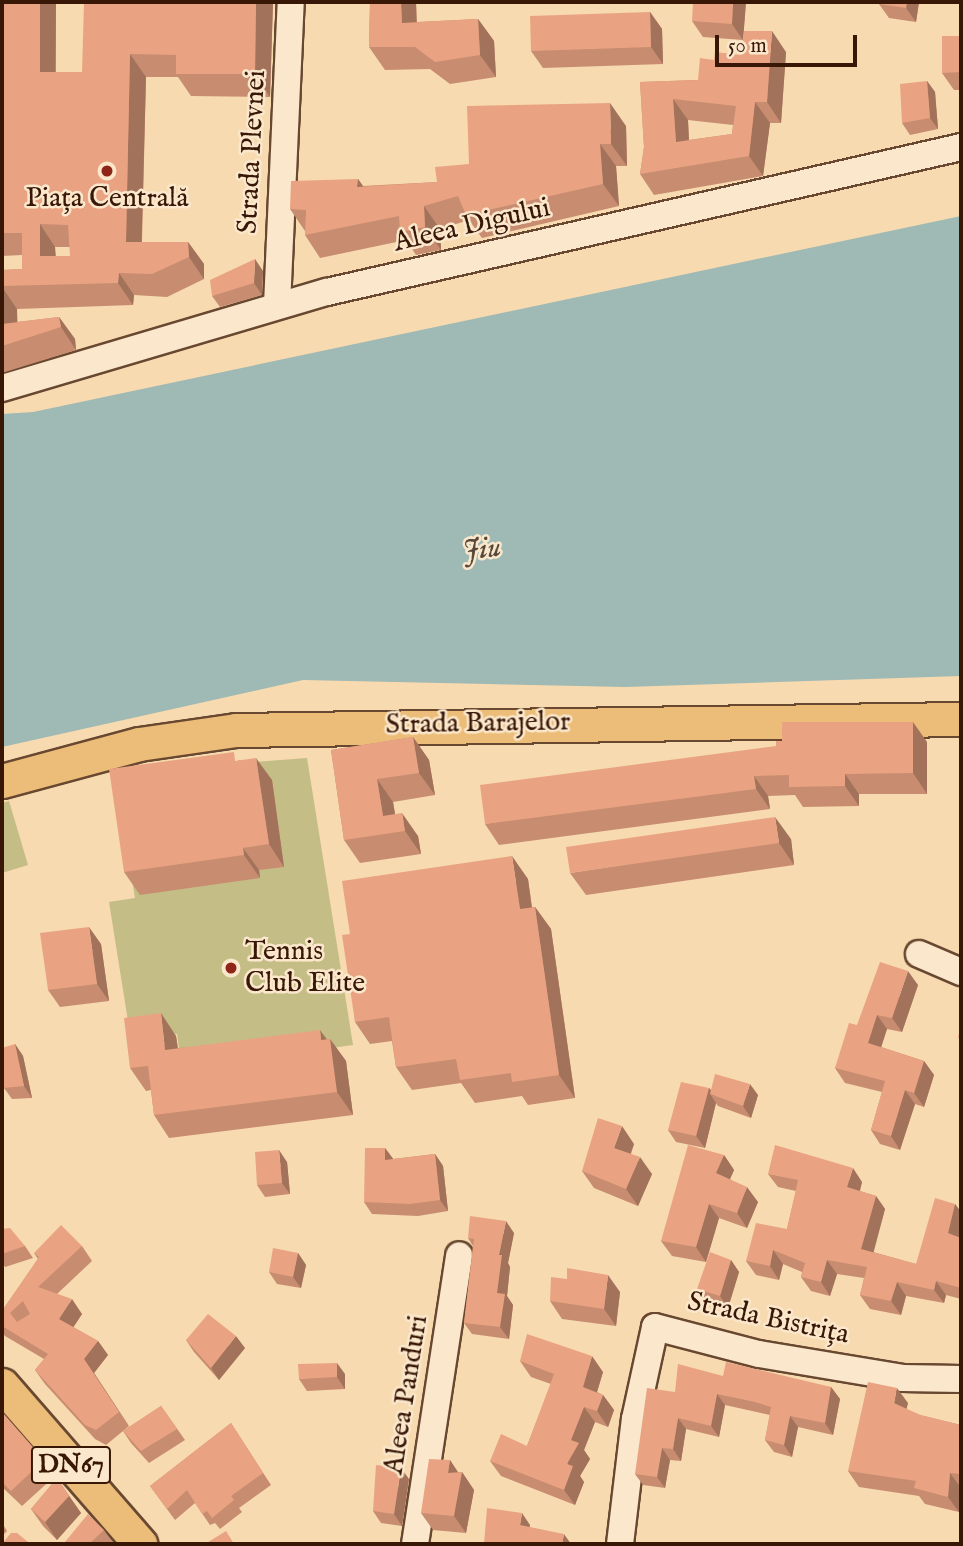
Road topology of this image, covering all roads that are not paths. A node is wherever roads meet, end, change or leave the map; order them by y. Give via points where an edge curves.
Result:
1 (291, 2) edge
2 (961, 147) edge
3 (277, 305) junction
4 (2, 388) edge
5 (961, 719) edge
6 (2, 781) edge
7 (919, 954) dead end
8 (961, 972) edge
9 (459, 1255) dead end
10 (961, 1379) edge
11 (2, 1385) edge
12 (140, 1544) edge
13 (415, 1544) edge
14 (620, 1544) edge

1 - 3 street, Strada Plevnei
2 - 3 street, Aleea Digului
3 - 4 street, Aleea Digului
5 - 6 main road, Strada Barajelor via 236,730 139,744
7 - 8 street
9 - 13 street, Aleea Panduri
10 - 14 street, Strada Bistrița via 902,1378 785,1358 656,1328 635,1419
11 - 12 main road, DN67

